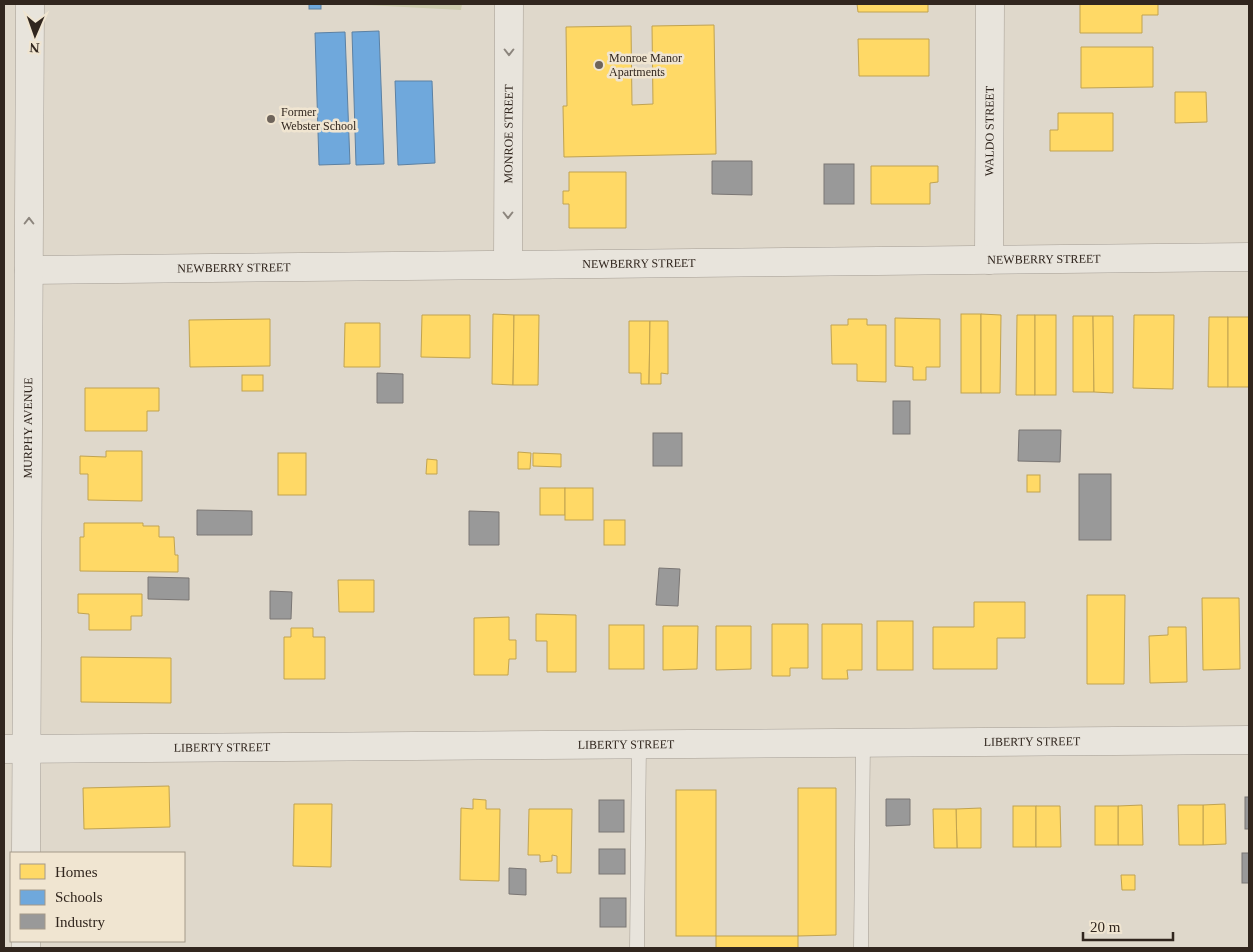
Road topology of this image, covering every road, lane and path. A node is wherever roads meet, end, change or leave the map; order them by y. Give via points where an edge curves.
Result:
1 (30, 4) edge
2 (509, 4) edge
3 (990, 4) edge
4 (1249, 257) edge
5 (989, 260) junction
6 (508, 264) junction
7 (29, 270) junction
8 (1249, 740) edge
9 (863, 741) junction
10 (639, 743) junction
11 (15, 749) edge
12 (26, 852) edge
13 (637, 948) edge
14 (861, 948) edge

7 -> 1 street, MURPHY AVENUE
2 -> 6 street, MONROE STREET
3 - 5 street, WALDO STREET
4 - 5 street, NEWBERRY STREET
5 - 6 street, NEWBERRY STREET
6 - 7 street, NEWBERRY STREET
7 - 11 street, MURPHY AVENUE
8 - 9 street, LIBERTY STREET
9 - 10 street, LIBERTY STREET
9 - 14 lane
10 - 11 street, LIBERTY STREET
10 - 13 lane
11 - 12 street, MURPHY AVENUE

